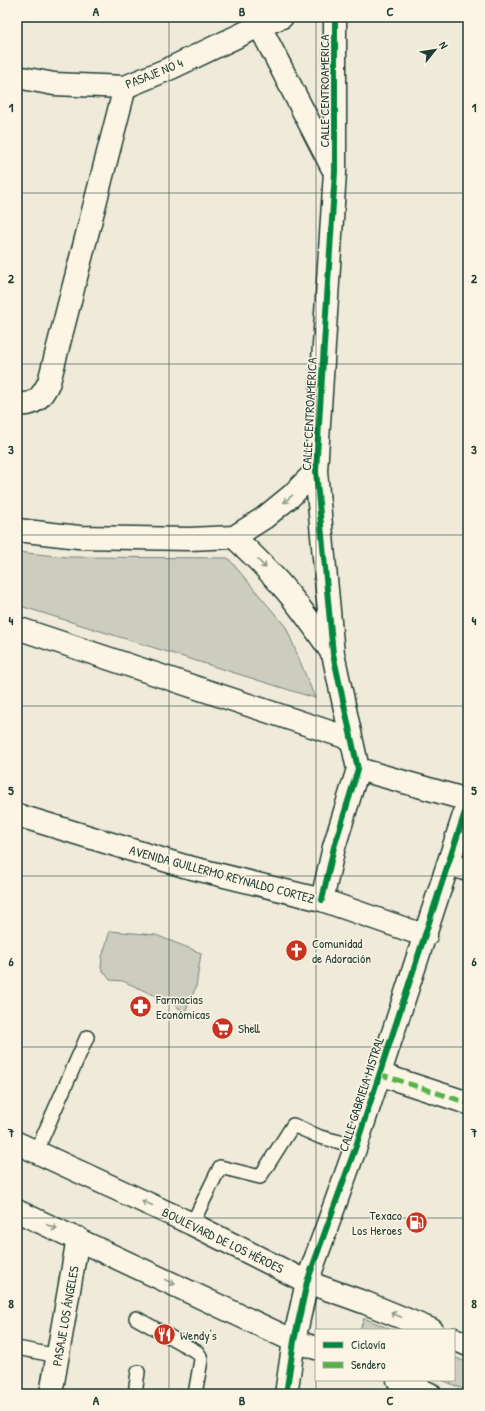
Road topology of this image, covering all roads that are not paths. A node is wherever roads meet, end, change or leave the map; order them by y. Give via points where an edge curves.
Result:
1 (282, 17) edge
2 (335, 17) edge
3 (257, 21) edge
4 (17, 77) edge
5 (124, 87) junction
6 (335, 172) junction
7 (17, 403) edge
8 (316, 471) junction
9 (17, 530) edge
10 (234, 537) junction
11 (17, 628) edge
12 (333, 654) junction
13 (350, 739) junction
14 (358, 770) junction
15 (468, 802) edge
16 (17, 815) edge
17 (458, 867) edge
18 (322, 900) junction
19 (426, 936) junction
20 (87, 1037) dead end
21 (379, 1074) junction
22 (468, 1103) edge
23 (356, 1146) junction
24 (26, 1147) edge
25 (17, 1211) edge
26 (192, 1224) junction
27 (78, 1238) junction
28 (307, 1282) junction
29 (136, 1318) dead end
30 (430, 1329) edge
31 (455, 1339) edge
32 (294, 1341) junction
33 (468, 1345) edge
34 (17, 1348) edge
35 (315, 1348) edge
36 (58, 1356) junction
37 (138, 1372) dead end
38 (400, 1381) edge
39 (51, 1394) edge
40 (135, 1394) edge
41 (195, 1394) edge
42 (286, 1394) edge
43 (430, 1394) edge

1 - 3 street, PASAJE NO 4
2 - 6 street, CALLE CENTROAMERICA
3 - 5 street, PASAJE NO 4 via 171,68
3 - 6 street
4 - 5 street, PASAJE NO 4 via 54,84
5 - 7 street via 49,382 43,394 34,402 22,405
6 - 8 street, CALLE CENTROAMERICA
8 -> 10 street via 264,518
8 - 12 street, CALLE CENTROAMERICA
9 - 10 street via 79,538
10 -> 12 street via 288,592
11 - 13 street
12 - 13 street, CALLE CENTROAMERICA
13 - 14 street, CALLE CENTROAMERICA
14 - 15 street
14 - 18 street via 334,847
15 - 17 street, CALLE GABRIELA MISTRAL
16 - 18 street, AVENIDA GUILLERMO REYNALDO CORTEZ via 184,866
17 - 19 street, CALLE GABRIELA MISTRAL
18 - 19 street, AVENIDA GUILLERMO REYNALDO CORTEZ
19 - 21 street, CALLE GABRIELA MISTRAL
20 - 24 lane
21 - 22 street
21 - 23 street, CALLE GABRIELA MISTRAL
23 - 26 lane via 320,1137 294,1125 260,1177 220,1167
23 - 28 street, CALLE GABRIELA MISTRAL
26 -> 24 street, BOULEVARD DE LOS HÉROES
25 -> 27 street
26 - 28 street, BOULEVARD DE LOS HÉROES
27 -> 32 street
27 - 36 street, PASAJE LOS ÁNGELES
30 -> 28 street, BOULEVARD DE LOS HÉROES
28 - 32 street, CALLE GABRIELA MISTRAL
29 - 41 lane via 197,1352 201,1360
31 - 33 street
32 - 35 street
32 - 42 street, CALLE GABRIELA MISTRAL
34 - 36 lane
36 - 39 street, PASAJE LOS ÁNGELES
37 - 40 lane
38 - 43 street

